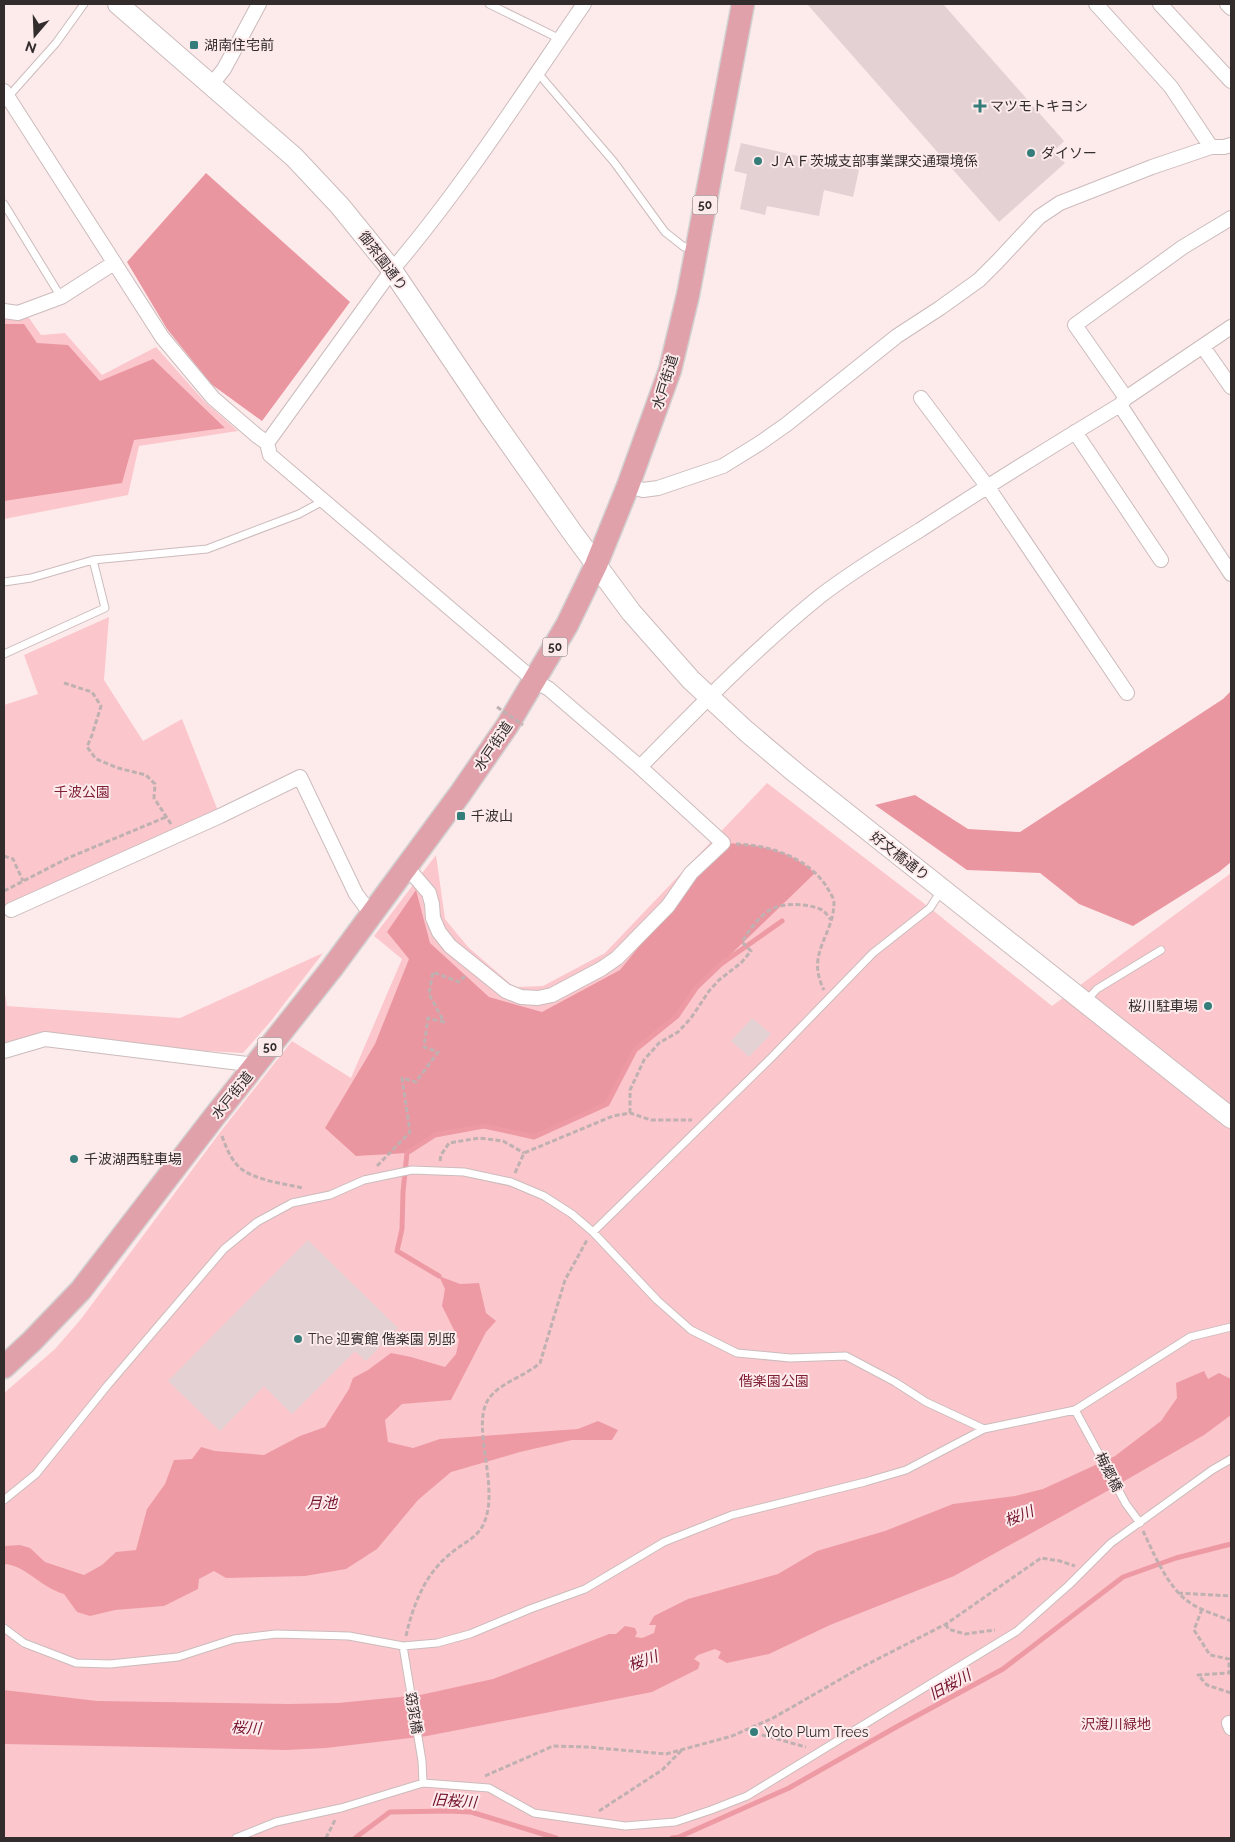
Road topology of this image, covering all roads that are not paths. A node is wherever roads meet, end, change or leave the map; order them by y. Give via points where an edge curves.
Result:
1 (84, 4) edge
2 (118, 4) edge
3 (259, 4) edge
4 (489, 4) edge
5 (584, 4) edge
6 (743, 4) edge
7 (1096, 4) edge
8 (1160, 4) edge
9 (1227, 4) edge
10 (1231, 8) edge
11 (560, 39) junction
12 (537, 72) junction
13 (1231, 81) edge
14 (212, 84) junction
15 (6, 94) edge
16 (1224, 149) edge
17 (4, 204) edge
18 (1231, 218) edge
19 (697, 246) junction
20 (114, 263) junction
21 (392, 270) junction
22 (61, 297) junction
23 (4, 311) edge
24 (1231, 328) edge
25 (1203, 347) junction
26 (1231, 387) edge
27 (921, 398) dead end
28 (1123, 401) junction
29 (1075, 432) junction
30 (267, 443) junction
31 (628, 486) junction
32 (987, 486) junction
33 (323, 501) junction
34 (93, 560) junction
35 (1160, 560) dead end
36 (596, 565) junction
37 (1231, 574) edge
38 (4, 582) edge
39 (4, 654) edge
40 (536, 681) junction
41 (1127, 693) dead end
42 (708, 696) junction
43 (640, 767) junction
44 (406, 866) junction
45 (942, 889) junction
46 (11, 910) dead end
47 (371, 914) junction
48 (1161, 950) dead end
49 (1085, 1002) junction
50 (4, 1051) edge
51 (256, 1065) junction
52 (1231, 1118) edge
53 (593, 1232) junction
54 (1231, 1327) edge
55 (4, 1367) edge
56 (1076, 1410) junction
57 (984, 1429) junction
58 (1231, 1459) edge
59 (4, 1500) edge
60 (1140, 1523) junction
61 (4, 1628) edge
62 (403, 1646) junction
63 (423, 1783) junction
64 (236, 1838) edge

1 - 15 lane via 56,43
2 - 14 street, 御茶園通り
3 - 14 street via 224,69
4 - 11 lane
5 - 11 street
6 - 19 main road, 水戸街道 / 50
7 - 16 street
8 - 13 street
9 - 10 street
11 - 12 street
12 - 19 lane via 614,162 665,232 684,247
12 - 21 street via 491,141
14 - 21 street, 御茶園通り via 294,157 340,206
15 - 20 street
16 - 31 street via 1152,167 1060,203 1039,217 979,280 897,336 787,424 723,466 658,488 643,490
17 - 22 lane
18 - 28 street via 1183,247 1075,325
19 - 31 main road, 水戸街道 / 50 via 670,370
20 - 22 street
20 - 30 street via 162,338 213,398
21 - 30 street
21 - 36 street, 御茶園通り
22 - 23 street via 18,313
24 - 25 street
25 - 26 street
25 - 28 street
27 - 32 street
28 - 29 street
28 - 37 street
29 - 32 street
29 - 35 street
30 - 33 street via 270,455
31 - 36 main road, 水戸街道 / 50
32 - 41 street
32 - 42 street via 849,575
33 - 34 lane via 299,514 207,549
33 - 40 street
34 - 38 lane via 31,578
34 - 39 lane via 105,608
36 - 40 main road, 水戸街道 / 50
36 - 42 street, 好文橋通り via 631,612
40 - 43 street
40 - 44 main road, 水戸街道 / 50 via 460,794
42 - 43 street
42 - 45 street, 好文橋通り via 797,774
43 - 44 street via 723,844 691,873 668,906 617,958 552,995 521,997 506,991 450,946 433,918 429,893
44 - 47 main road, 水戸街道 / 50
45 - 49 street, 好文橋通り
45 - 53 lane via 930,908 873,953
46 - 47 street via 300,777 356,894
47 - 51 main road, 水戸街道 / 50
48 - 49 lane via 1097,989
49 - 52 street, 好文橋通り
50 - 51 street via 45,1039
51 - 55 main road, 水戸街道 / 50 via 81,1290
53 - 57 lane via 657,1300 691,1330 737,1353 790,1358 846,1356 926,1402
53 - 59 lane via 544,1196 511,1182 464,1172 412,1170 364,1180 330,1195 292,1203 258,1222 224,1249 36,1474
54 - 56 lane via 1190,1337
56 - 57 lane
56 - 60 lane, 梅郷橋 via 1126,1504
57 - 62 lane via 906,1470 732,1515 664,1542 585,1589 470,1634 437,1643
58 - 60 lane
60 - 63 lane via 1111,1543 1013,1634 747,1796 711,1810 675,1822 625,1826 534,1813 489,1788
61 - 62 lane via 42,1652 76,1663 110,1664 170,1658 234,1639 276,1634 349,1636
62 - 63 lane, 窈窕橋
63 - 64 lane via 341,1808 276,1822

